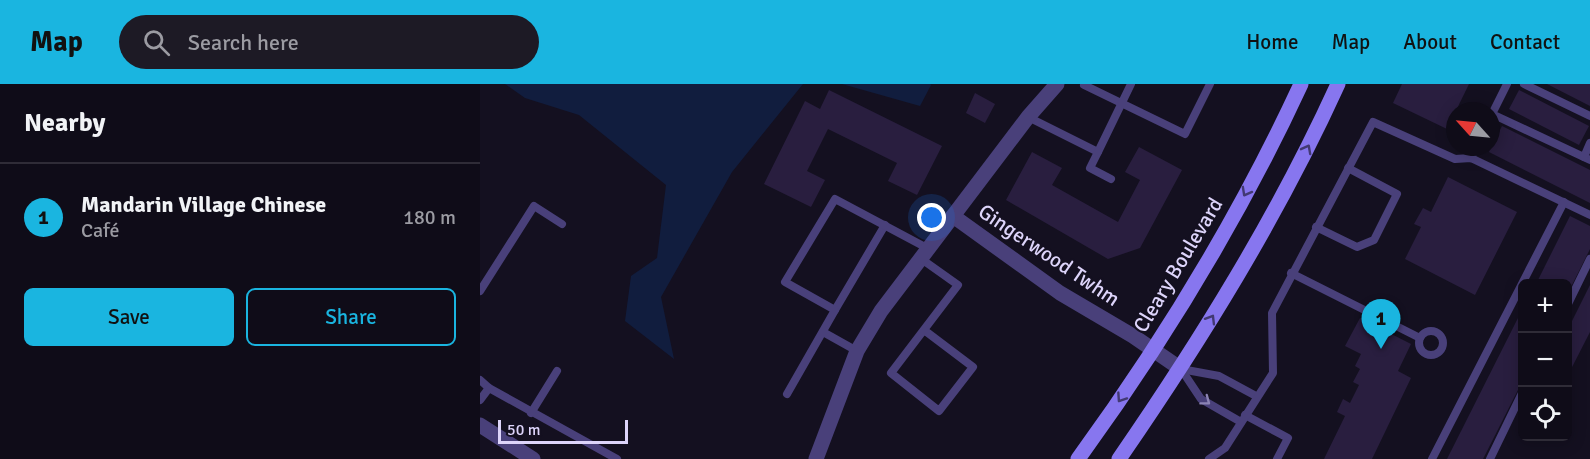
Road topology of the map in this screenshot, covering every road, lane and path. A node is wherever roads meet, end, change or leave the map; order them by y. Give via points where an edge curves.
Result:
1 (1055, 84) edge
2 (1131, 84) edge
3 (1210, 84) edge
4 (1301, 84) edge
5 (1338, 84) edge
6 (1507, 84) edge
7 (1524, 84) edge
8 (1084, 85) edge
9 (1498, 102) edge
10 (1123, 104) junction
11 (1590, 116) edge
12 (1028, 117) junction
13 (1500, 119) edge
14 (1590, 143) edge
15 (1098, 152) junction
16 (1470, 158) joint
17 (1587, 158) edge
18 (1348, 168) junction
19 (1111, 179) dead end
20 (1564, 202) junction
21 (1590, 215) edge
22 (953, 216) junction
23 (562, 224) dead end
24 (885, 225) junction
25 (1316, 227) junction
26 (923, 253) junction
27 (1590, 259) edge
28 (1292, 273) junction
29 (480, 291) edge
30 (1572, 295) edge
31 (835, 310) junction
32 (924, 330) junction
33 (823, 332) junction
34 (1420, 338) dead end
35 (1153, 349) junction
36 (857, 351) junction
37 (1181, 369) junction
38 (557, 371) dead end
39 (480, 380) edge
40 (489, 388) junction
41 (787, 394) dead end
42 (1256, 396) junction
43 (480, 400) edge
44 (1518, 401) edge
45 (531, 413) junction
46 (1243, 419) junction
47 (480, 425) edge
48 (533, 459) edge
49 (617, 459) edge
50 (816, 459) edge
51 (1078, 459) edge
52 (1119, 459) edge
53 (1209, 459) edge
54 (1277, 459) edge
55 (1432, 459) edge
56 (1490, 459) edge

1 - 12 street
2 - 10 lane
3 - 10 lane via 1185,134
4 -> 35 street, Cleary Boulevard via 1255,176
37 -> 5 street via 1261,235
6 - 9 lane
7 - 11 lane
8 - 10 lane
10 - 15 lane
12 - 15 lane
12 - 22 street
13 - 17 lane
14 - 17 lane
15 - 19 lane via 1090,168
16 - 18 lane via 1455,159 1373,122
16 - 20 lane
18 - 25 lane
18 - 25 lane via 1397,194 1374,240 1357,247
20 - 21 lane
20 - 55 lane
22 - 26 street
22 - 35 street, Gingerwood Twhm via 1060,293
23 - 29 lane via 534,206
24 - 26 lane
24 - 31 lane
24 - 31 lane via 835,198 784,282
25 - 28 lane
26 - 32 lane via 958,285
26 - 36 street
27 - 30 lane
28 - 34 lane
28 - 42 lane via 1272,313 1273,373
31 - 33 lane
32 - 32 lane via 891,373 939,411 973,367
33 - 36 lane
33 - 41 lane
35 - 37 street, Gingerwood Twhm
35 -> 51 street, Cleary Boulevard
36 - 50 street
37 - 42 lane via 1219,376
37 -> 46 lane via 1201,399
37 - 52 street
38 - 45 lane
39 - 40 lane
40 - 43 lane
40 - 45 lane
42 - 46 lane
44 - 56 lane
45 - 49 lane
46 - 53 lane via 1225,448
46 - 54 lane via 1288,438
47 - 48 street

